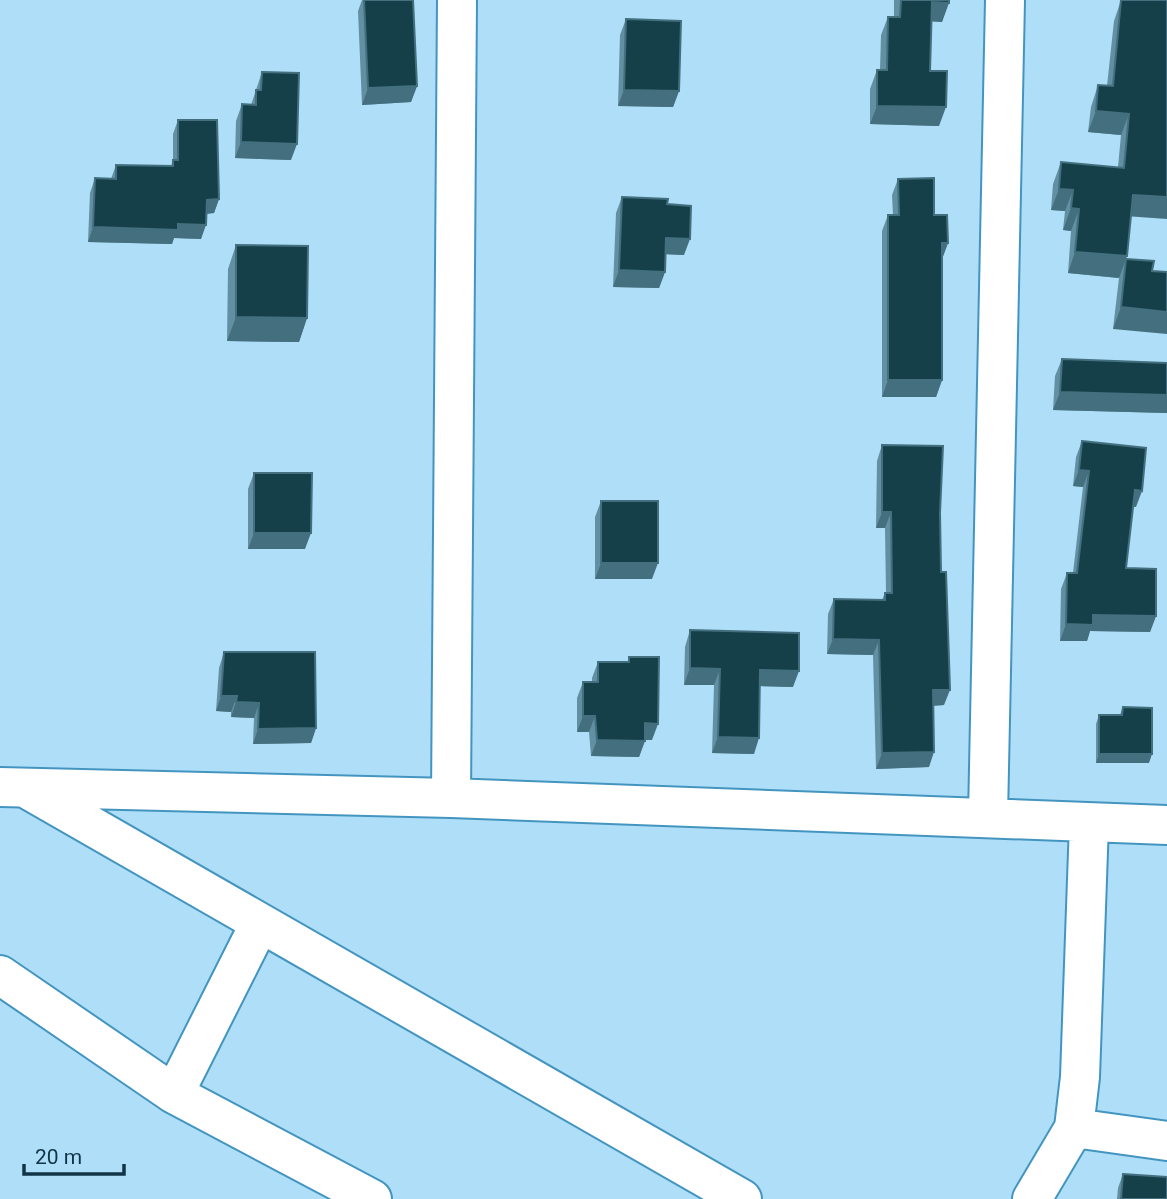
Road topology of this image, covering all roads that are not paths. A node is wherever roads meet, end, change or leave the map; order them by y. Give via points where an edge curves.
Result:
1 (457, 0) edge
2 (1005, 0) edge
3 (11, 787) edge
4 (451, 798) junction
5 (988, 816) junction
6 (1090, 823) junction
7 (1167, 825) edge
8 (260, 923) junction
9 (0, 975) edge
10 (174, 1094) junction
11 (1074, 1128) junction
12 (1167, 1141) edge
13 (373, 1199) edge
14 (742, 1199) edge
15 (1032, 1199) edge

1 - 4 street
2 - 5 street
3 - 4 street
3 - 8 street
4 - 5 street
5 - 6 street
6 - 7 street
6 - 11 street
8 - 10 street
8 - 14 street
9 - 10 street
10 - 13 street
11 - 12 street
11 - 15 street

